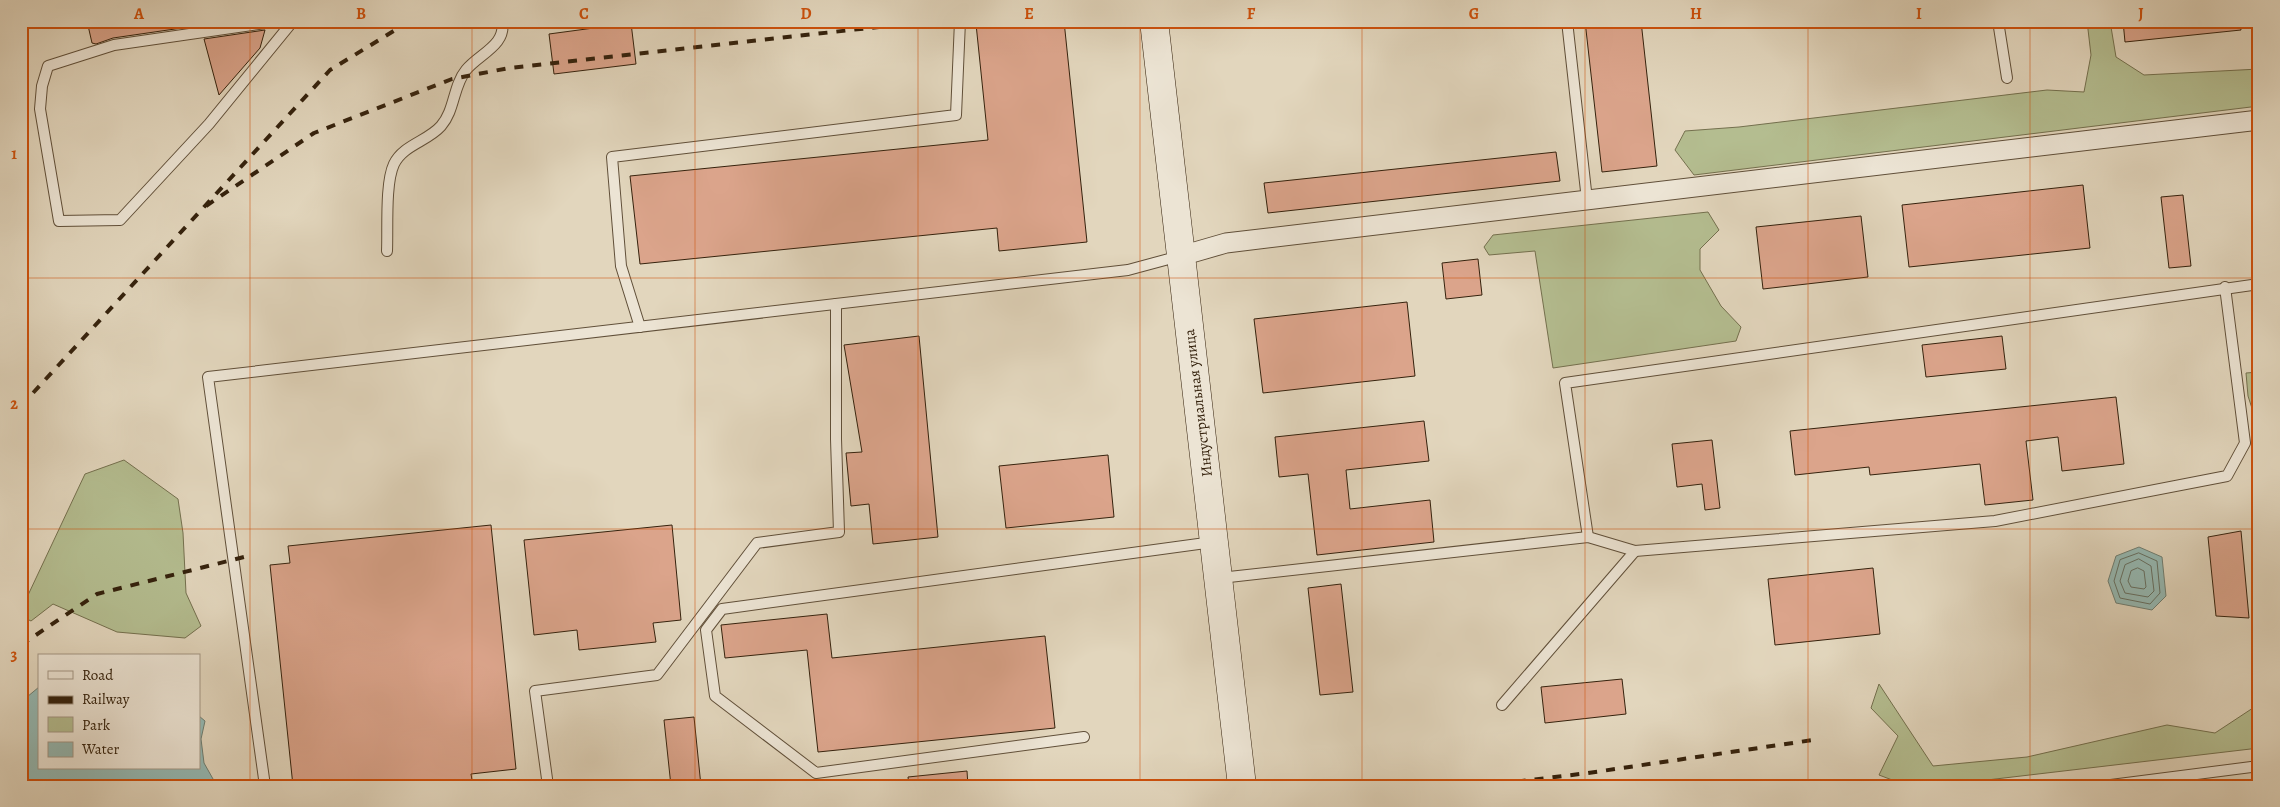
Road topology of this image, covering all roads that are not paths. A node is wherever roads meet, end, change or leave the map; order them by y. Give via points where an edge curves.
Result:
1 (279, 21) edge
2 (293, 21) edge
3 (502, 21) edge
4 (960, 21) edge
5 (1154, 21) edge
6 (1568, 21) edge
7 (1998, 21) edge
8 (2007, 78) dead end
9 (2259, 120) edge
10 (1587, 200) junction
11 (387, 251) dead end
12 (1181, 256) junction
13 (2259, 284) edge
14 (2225, 287) junction
15 (836, 304) junction
16 (640, 327) junction
17 (1588, 537) junction
18 (1214, 542) junction
19 (1635, 551) junction
20 (1219, 579) junction
21 (1502, 705) dead end
22 (1084, 736) dead end
23 (2259, 766) edge
24 (265, 786) edge
25 (548, 786) edge
26 (1242, 786) edge
27 (2103, 786) edge

1 - 2 lane via 114,45 48,66 40,109 59,221 120,220 209,124
3 - 11 lane via 501,39 461,77 448,115 440,127 395,162 390,175
4 - 16 lane via 956,115 612,157 621,266
5 - 12 street, Индустриальная улица
6 - 10 lane
7 - 8 lane
9 - 10 street
10 - 12 street via 1226,243
12 - 15 lane via 1128,270
12 - 18 street, Индустриальная улица
13 - 14 lane
14 - 17 lane via 1565,384
14 - 19 lane via 2245,443 2227,476 1996,521
15 - 16 lane
15 - 25 lane via 840,532 757,543 657,675 535,692
16 - 24 lane via 208,377
17 - 19 lane
17 - 20 lane
18 - 20 street, Индустриальная улица
18 - 22 lane via 722,609 706,630 715,696 816,773
19 - 21 lane
20 - 26 street, Индустриальная улица
23 - 27 lane

